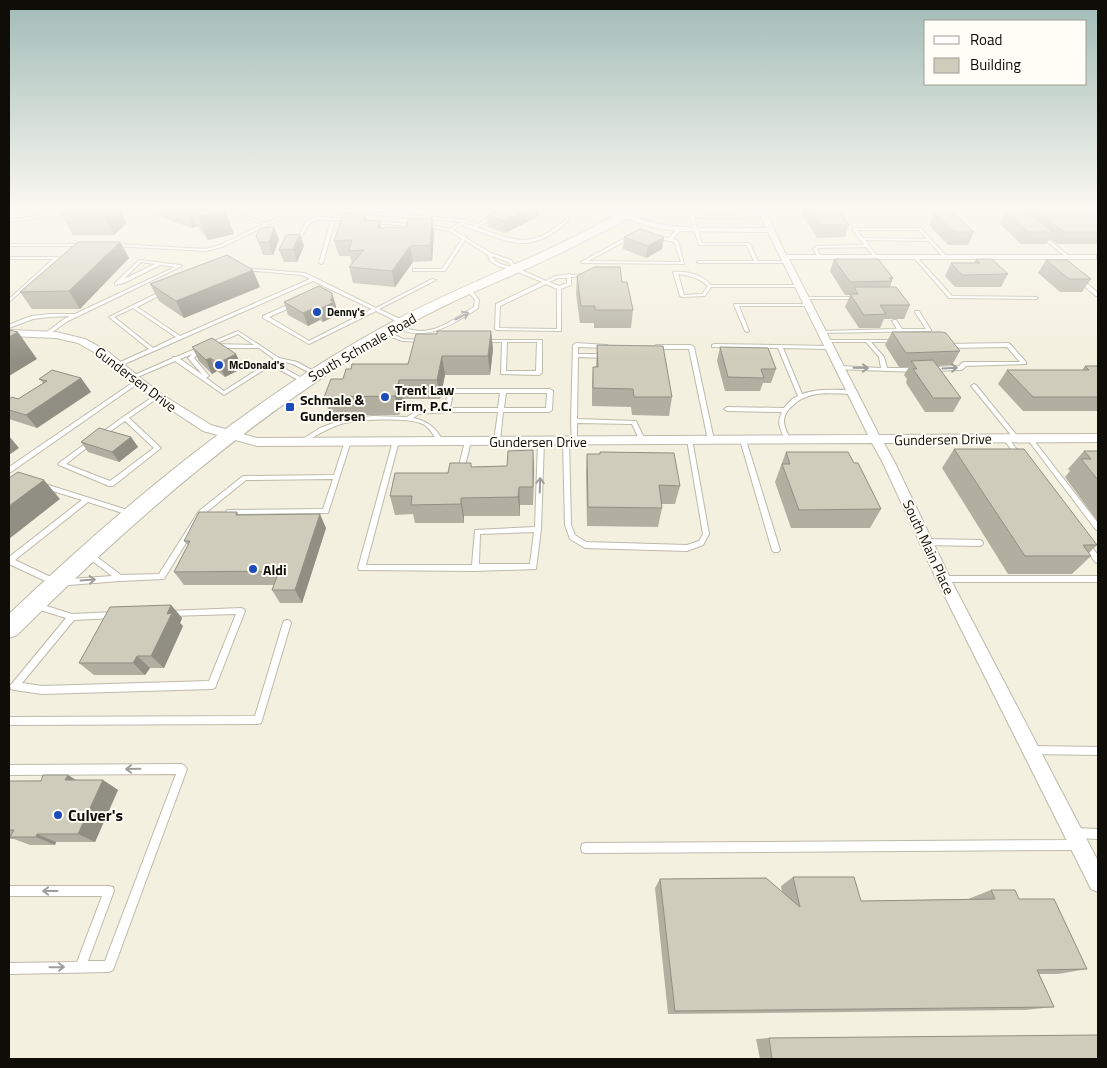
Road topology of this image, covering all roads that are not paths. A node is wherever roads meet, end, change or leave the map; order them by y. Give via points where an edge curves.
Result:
1 (55, 260) edge
2 (322, 260) edge
3 (450, 260) edge
4 (491, 260) edge
5 (505, 260) edge
6 (535, 260) edge
7 (587, 260) edge
8 (682, 260) edge
9 (785, 260) joint
10 (918, 260) edge
11 (699, 262) dead end
12 (757, 262) joint
13 (321, 263) dead end
14 (160, 264) junction
15 (240, 268) edge
16 (515, 269) junction
17 (415, 270) dead end
18 (595, 275) edge
19 (569, 276) junction
20 (313, 279) junction
21 (1078, 279) edge
22 (434, 280) dead end
23 (545, 283) junction
24 (117, 284) junction
25 (710, 286) junction
26 (330, 287) junction
27 (559, 288) junction
28 (131, 290) junction
29 (468, 290) junction
30 (167, 291) edge
31 (322, 291) edge
32 (1098, 295) edge
33 (803, 296) junction
34 (863, 298) edge
35 (1036, 298) dead end
36 (9, 301) edge
37 (298, 302) edge
38 (134, 306) junction
39 (374, 309) junction
40 (917, 312) dead end
41 (77, 315) junction
42 (894, 321) dead end
43 (9, 327) edge
44 (394, 327) junction
45 (901, 331) junction
46 (747, 332) dead end
47 (9, 333) edge
48 (46, 334) junction
49 (179, 337) junction
50 (825, 340) junction
51 (428, 341) edge
52 (476, 341) edge
53 (505, 341) junction
54 (902, 341) edge
55 (868, 342) junction
56 (937, 343) edge
57 (259, 346) junction
58 (615, 346) edge
59 (714, 346) dead end
60 (780, 346) junction
61 (653, 347) edge
62 (152, 349) junction
63 (576, 355) junction
64 (615, 356) edge
65 (175, 358) junction
66 (277, 359) junction
67 (118, 365) junction
68 (839, 368) junction
69 (884, 368) junction
70 (310, 377) junction
71 (136, 379) junction
72 (212, 384) junction
73 (974, 386) dead end
74 (503, 391) junction
75 (851, 392) junction
76 (800, 395) junction
77 (157, 396) junction
78 (727, 409) dead end
79 (447, 410) junction
80 (500, 410) junction
81 (785, 410) junction
82 (125, 418) junction
83 (409, 418) junction
84 (574, 421) junction
85 (229, 436) junction
86 (1030, 438) junction
87 (1098, 438) edge
88 (1012, 439) junction
89 (642, 440) junction
90 (690, 440) junction
91 (711, 440) junction
92 (743, 440) junction
93 (788, 440) junction
94 (876, 440) junction
95 (396, 441) junction
96 (440, 441) junction
97 (468, 441) junction
98 (497, 441) junction
99 (541, 441) junction
100 (570, 441) junction
101 (301, 442) junction
102 (348, 442) junction
103 (1023, 461) edge
104 (9, 470) edge
105 (458, 473) edge
106 (337, 476) junction
107 (387, 476) junction
108 (396, 476) edge
109 (37, 483) edge
110 (88, 499) junction
111 (201, 513) junction
112 (210, 513) edge
113 (220, 513) edge
114 (132, 514) junction
115 (1098, 528) edge
116 (538, 529) junction
117 (1081, 537) edge
118 (926, 542) junction
119 (980, 543) dead end
120 (776, 550) dead end
121 (88, 553) junction
122 (1098, 560) edge
123 (9, 561) edge
124 (474, 568) junction
125 (120, 578) junction
126 (943, 579) junction
127 (1098, 579) edge
128 (56, 583) junction
129 (32, 605) junction
130 (162, 614) edge
131 (122, 615) edge
132 (72, 616) junction
133 (287, 623) dead end
134 (9, 628) edge
135 (9, 721) edge
136 (1032, 750) junction
137 (1098, 751) edge
138 (9, 770) edge
139 (1098, 834) edge
140 (1076, 839) junction
141 (586, 848) dead end
142 (1098, 882) edge
143 (9, 891) edge
144 (80, 967) junction
145 (9, 969) edge

1 - 36 lane
2 - 13 lane
3 - 17 lane via 443,270
4 - 16 lane
5 - 16 lane
6 - 16 main road, South Schmale Road
7 - 8 lane via 583,262
9 - 12 lane
9 - 33 street, South Main Place
10 - 35 lane via 951,297
11 - 12 lane
14 - 24 lane
14 - 24 lane via 140,261
14 - 28 lane via 180,266
15 - 20 lane via 303,274
16 - 23 lane
16 - 29 main road, South Schmale Road
18 - 19 lane
19 - 23 lane
19 - 27 lane via 569,284
20 - 26 lane
20 - 49 lane
21 - 32 lane
22 - 39 lane
23 - 27 lane
23 - 27 lane via 498,305 497,329 559,330
24 - 28 lane
25 - 25 lane via 703,295 682,296 675,273 694,275
25 - 33 lane
26 - 31 lane
26 - 39 lane
28 - 41 lane
29 - 44 main road, South Schmale Road
44 -> 29 lane via 428,333 476,308 477,300
30 - 38 lane
33 - 34 lane
33 - 46 lane via 736,305
33 - 50 street, South Main Place
37 - 39 lane via 265,317 309,343
38 - 49 lane
38 - 62 lane via 111,317
39 - 44 lane
40 - 45 lane via 929,330
41 - 43 lane via 42,315
41 - 48 lane
42 - 45 lane
44 - 51 lane via 402,340
44 - 70 main road, South Schmale Road
45 - 50 lane
47 - 48 street, Gundersen Drive
48 - 67 street, Gundersen Drive via 81,341
49 - 62 lane
50 - 55 lane
50 - 60 lane
50 - 68 street, South Main Place
52 - 53 lane
53 - 53 lane via 540,341 539,373 503,373
54 - 55 lane
55 - 69 lane via 882,357
69 -> 56 lane via 901,371 961,368 964,364 1024,363 1008,345 946,346
57 - 65 lane via 238,332
57 - 66 lane
57 - 72 lane via 215,346 194,354 192,358
58 - 63 lane via 576,345
59 - 60 lane
60 - 76 lane
61 - 91 lane via 691,347
62 - 67 lane
63 - 64 lane
63 - 84 lane
65 - 71 lane
65 - 72 lane
66 - 70 lane via 295,363
66 - 70 lane via 282,369
66 - 72 lane via 224,394
67 - 71 street, Gundersen Drive
68 -> 69 lane
68 - 75 street, South Main Place
70 - 85 main road, South Schmale Road
71 - 77 street, Gundersen Drive
71 - 104 lane
73 - 88 lane
74 - 79 lane via 451,390
74 - 80 lane
74 - 80 lane via 550,392 549,410
75 - 76 lane
75 - 94 street, South Main Place
76 - 81 lane
77 - 82 lane
77 - 85 street, Gundersen Drive via 207,428
78 - 81 lane
79 - 80 lane
79 - 83 lane via 418,412
80 - 98 lane
81 - 93 lane via 781,424
82 - 82 lane via 85,447 61,464 111,484 158,448
83 - 96 lane via 424,422
83 - 101 lane via 346,420 327,426
84 - 89 lane via 634,422
84 - 100 lane
85 - 101 street, Gundersen Drive via 257,442
85 - 114 main road, South Schmale Road
86 - 87 street, Gundersen Drive
86 - 88 street, Gundersen Drive
86 - 115 lane
88 - 94 street, Gundersen Drive
88 - 103 lane
89 - 90 street, Gundersen Drive
89 - 100 street, Gundersen Drive
90 - 91 street, Gundersen Drive
90 - 100 lane via 706,534 701,543 688,548 585,545 572,537 568,514
91 - 92 street, Gundersen Drive
92 - 93 street, Gundersen Drive
92 - 120 lane
93 - 94 street, Gundersen Drive
94 - 118 street, South Main Place
95 - 96 street, Gundersen Drive
95 - 102 street, Gundersen Drive
95 - 107 lane
96 - 97 street, Gundersen Drive
97 - 98 street, Gundersen Drive
97 - 105 lane via 463,467
98 - 99 street, Gundersen Drive
99 - 100 street, Gundersen Drive
116 -> 99 lane
101 - 102 street, Gundersen Drive
102 - 106 lane
106 - 111 lane via 245,478
106 - 113 lane via 326,511
107 - 108 lane
107 - 124 lane via 362,568
109 - 110 lane
110 - 114 lane
110 - 123 lane
111 - 112 lane
111 - 125 lane via 161,577
114 - 121 main road, South Schmale Road
116 - 124 lane via 477,532
116 - 124 lane via 533,568
117 - 122 lane
118 - 119 lane
118 - 126 street, South Main Place
121 - 125 lane
121 - 128 main road, South Schmale Road
123 - 128 lane
128 -> 125 lane
126 - 127 lane
126 - 136 street, South Main Place
128 - 129 main road, South Schmale Road
129 - 132 lane
129 - 134 main road, South Schmale Road
130 - 132 lane via 242,611 212,685 42,690 14,686
131 - 132 lane
133 - 135 lane via 258,720
136 - 137 lane
136 - 140 street, South Main Place
144 -> 138 lane via 110,966 182,769
139 - 140 lane
140 - 141 lane
140 - 142 street, South Main Place
144 -> 143 lane via 109,891
145 -> 144 lane

